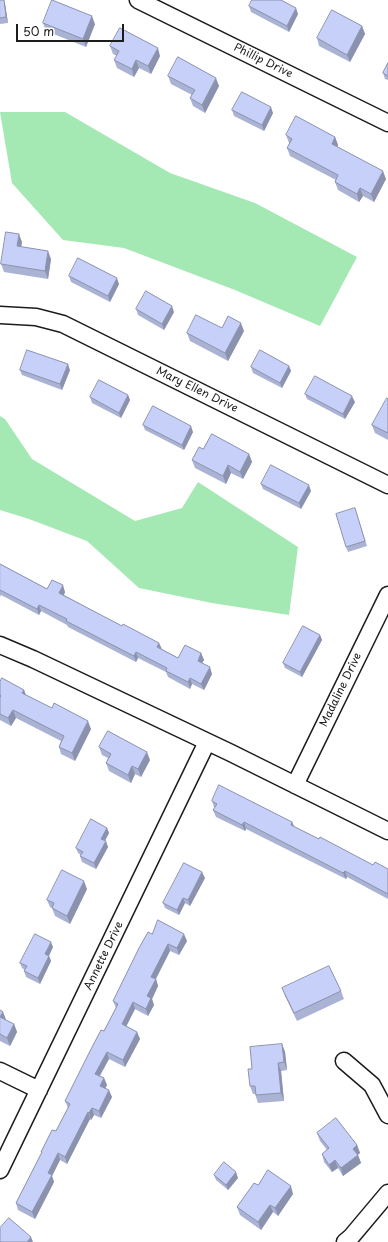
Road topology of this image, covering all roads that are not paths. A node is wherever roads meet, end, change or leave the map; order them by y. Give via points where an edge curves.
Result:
1 (138, 0) edge
2 (388, 123) edge
3 (0, 315) edge
4 (388, 485) edge
5 (388, 595) edge
6 (0, 645) edge
7 (207, 742) junction
8 (295, 785) junction
9 (388, 831) edge
10 (344, 1061) dead end
11 (0, 1072) edge
12 (39, 1090) junction
13 (388, 1114) edge
14 (0, 1170) edge
15 (388, 1193) edge
16 (344, 1242) edge

1 - 2 street, Phillip Drive
3 - 4 street, Mary Ellen Drive via 36,317 63,324
5 - 8 street, Madaline Drive
6 - 7 street
7 - 8 street
7 - 12 street, Annette Drive
8 - 9 street
10 - 13 street via 372,1085
11 - 12 street
12 - 14 street, Annette Drive
15 - 16 street

